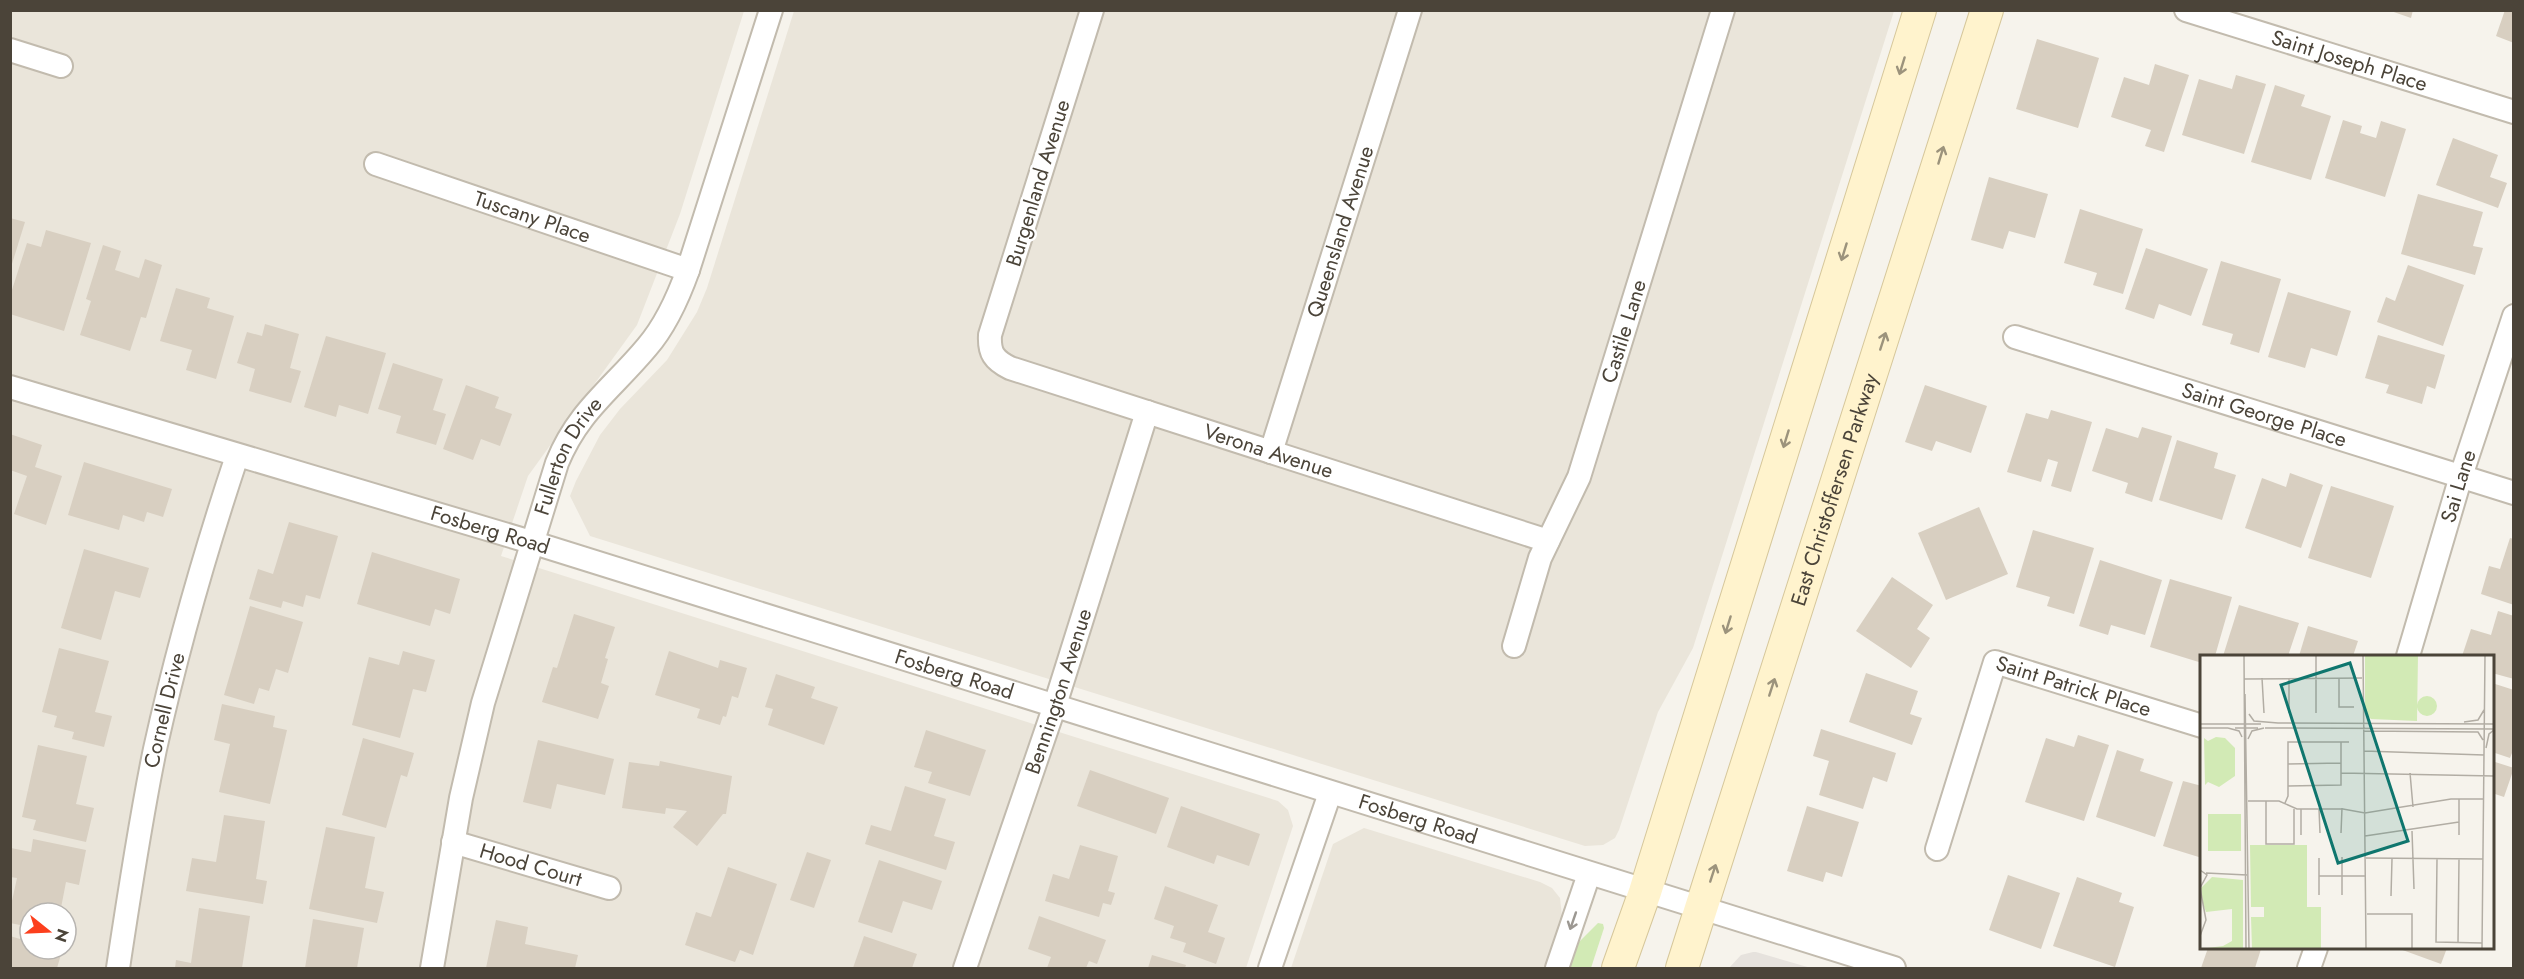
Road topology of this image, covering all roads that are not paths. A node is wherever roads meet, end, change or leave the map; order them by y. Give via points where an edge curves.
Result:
1 (771, 10) edge
2 (1092, 10) edge
3 (1410, 10) edge
4 (1723, 10) edge
5 (1920, 10) edge
6 (1987, 10) edge
7 (2186, 10) edge
8 (10, 50) edge
9 (61, 66) dead end
10 (2514, 112) edge
11 (376, 164) dead end
12 (688, 270) junction
13 (2514, 316) edge
14 (2015, 337) dead end
15 (993, 356) joint
16 (10, 387) edge
17 (1147, 412) junction
18 (1271, 452) junction
19 (237, 456) junction
20 (2461, 476) junction
21 (2514, 493) edge
22 (1548, 541) junction
23 (531, 542) junction
24 (1514, 646) dead end
25 (2409, 655) edge
26 (1055, 705) junction
27 (2200, 725) edge
28 (1330, 793) junction
29 (453, 842) junction
30 (1937, 849) dead end
31 (1589, 874) junction
32 (609, 888) dead end
33 (1645, 892) junction
34 (1701, 910) junction
35 (2316, 949) edge
36 (118, 969) edge
37 (432, 969) edge
38 (965, 969) edge
39 (1270, 969) edge
40 (1557, 969) edge
41 (1618, 969) edge
42 (1682, 969) edge
43 (1894, 969) edge
44 (2309, 969) edge

1 - 12 street, Fullerton Drive
2 - 15 street, Burgenland Avenue via 990,335
3 - 18 street, Queensland Avenue
4 - 22 street, Castile Lane via 1579,477
5 -> 33 street
34 -> 6 street, East Christoffersen Parkway
7 - 10 street, Saint Joseph Place
8 - 9 street
11 - 12 street, Tuscany Place
12 - 23 street, Fullerton Drive via 675,304 648,346 598,397 571,433
13 - 20 street, Sai Lane
14 - 20 street, Saint George Place
15 - 17 street, Verona Avenue via 1010,368
16 - 19 street, Fosberg Road
17 - 18 street, Verona Avenue
17 - 26 street, Bennington Avenue
18 - 22 street, Verona Avenue
19 - 23 street, Fosberg Road
19 - 36 street, Cornell Drive via 199,578 160,727
20 - 21 street, Saint George Place
20 - 25 street, Sai Lane
22 - 24 street, Castile Lane
23 - 26 street, Fosberg Road
23 - 29 street, Fullerton Drive via 483,703
26 - 28 street, Fosberg Road
26 - 38 street, Bennington Avenue
27 - 30 street, Saint Patrick Place via 1995,662
28 - 31 street, Fosberg Road
28 - 39 street
29 - 32 street, Hood Court
29 - 37 street, Fullerton Drive
31 - 33 street, Fosberg Road
31 -> 40 street
33 - 34 street, Fosberg Road
33 - 41 street
34 - 42 street, East Christoffersen Parkway
34 - 43 street, Fosberg Road
35 - 44 street

